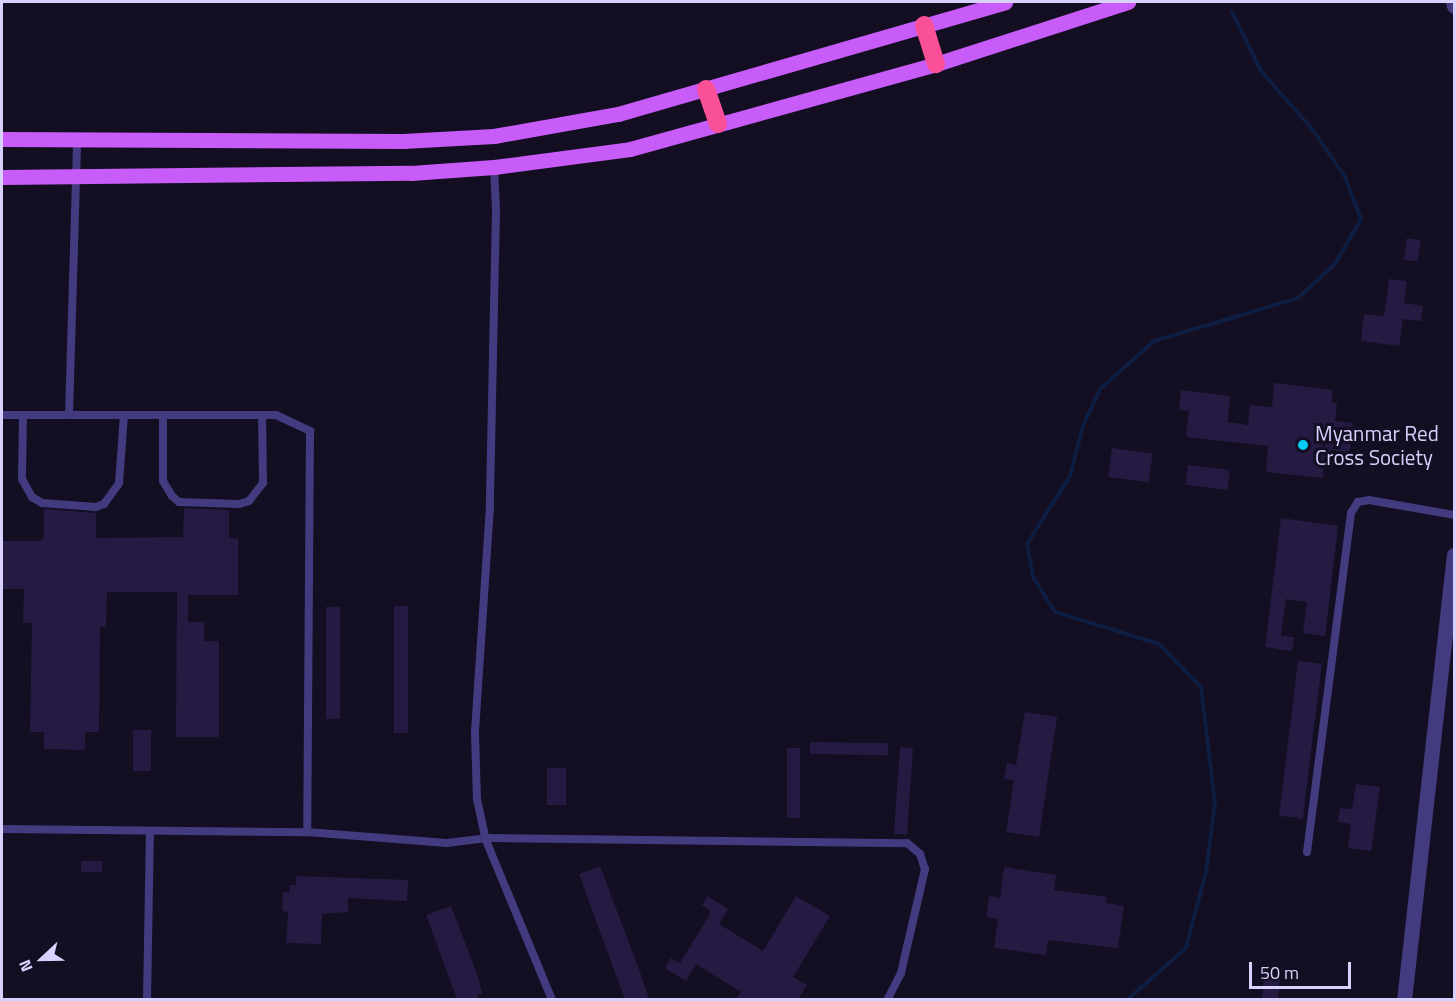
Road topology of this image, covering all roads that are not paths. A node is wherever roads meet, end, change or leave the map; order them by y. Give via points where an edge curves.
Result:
1 (1005, 2) edge
2 (1128, 2) edge
3 (1452, 2) edge
4 (1455, 6) edge
5 (924, 25) junction
6 (936, 64) junction
7 (706, 89) junction
8 (718, 124) junction
9 (2, 139) edge
10 (77, 140) junction
11 (494, 167) junction
12 (77, 176) junction
13 (2, 177) edge
14 (2, 415) edge
15 (23, 415) junction
16 (69, 415) junction
17 (124, 415) junction
18 (163, 415) junction
19 (262, 415) junction
20 (1455, 515) edge
21 (1455, 555) edge
22 (2, 829) edge
23 (150, 832) junction
24 (307, 832) junction
25 (485, 838) junction
26 (1307, 852) dead end
27 (147, 999) edge
28 (552, 999) edge
29 (887, 999) edge
30 (1404, 999) edge

1 - 5 main road
2 - 6 main road
3 - 4 street
5 - 6 highway
5 - 7 main road
6 - 8 main road
7 - 8 highway
7 - 10 main road via 618,114 494,136 403,141
8 - 11 main road via 630,149
9 - 10 main road
10 - 12 lane
11 - 12 main road via 411,173
11 - 25 lane via 490,506 474,733 477,799
12 - 13 main road
12 - 16 lane
14 - 15 lane
15 - 16 lane
15 - 17 lane via 22,479 32,497 42,503 96,507 104,504 119,483
16 - 17 lane
17 - 18 lane
18 - 19 lane
18 - 19 lane via 163,481 172,496 179,502 238,504 249,501 263,483
19 - 24 lane via 276,415 310,432
20 - 26 lane via 1369,500 1358,502 1351,513
21 - 30 street
22 - 23 lane
23 - 24 lane
23 - 27 lane
24 - 25 lane via 447,843
25 - 28 lane
25 - 29 lane via 907,843 920,854 925,869 901,973

